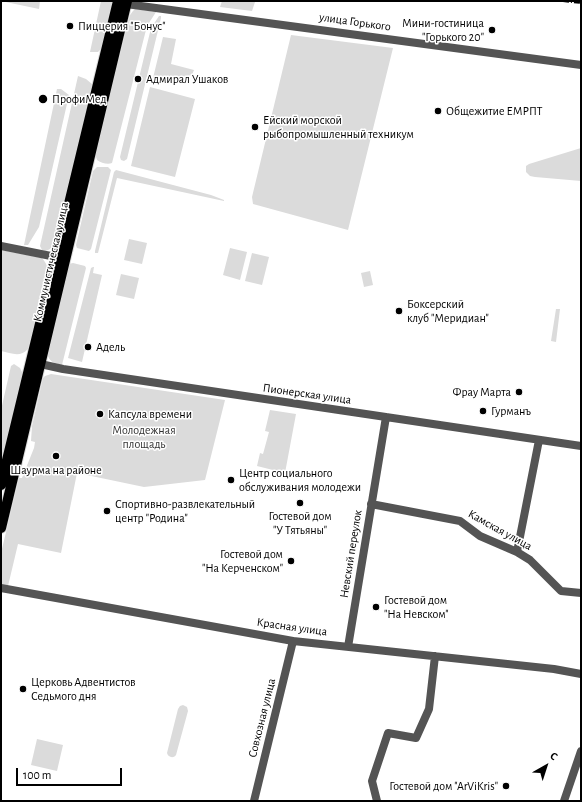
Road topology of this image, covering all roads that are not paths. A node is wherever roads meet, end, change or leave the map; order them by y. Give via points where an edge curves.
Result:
1 (124, 2) edge
2 (581, 65) edge
3 (1, 246) edge
4 (56, 257) junction
5 (36, 363) junction
6 (386, 417) junction
7 (539, 440) junction
8 (581, 446) edge
9 (1, 485) edge
10 (372, 504) junction
11 (1, 528) edge
12 (517, 552) junction
13 (1, 588) edge
14 (581, 593) edge
15 (293, 641) junction
16 (348, 647) junction
17 (435, 656) junction
18 (581, 674) edge
19 (581, 751) edge
20 (254, 801) edge
21 (377, 801) edge
22 (564, 801) edge

1 - 2 street, улица Горького
1 - 4 main road, Коммунистическая улица
1 - 5 main road, Коммунистическая улица
3 - 4 street
4 - 5 main road, Коммунистическая улица
5 - 6 street, Пионерская улица
5 - 9 main road, Коммунистическая улица
5 - 11 main road, Коммунистическая улица
6 - 7 street, Пионерская улица
6 - 10 street, Невский переулок
7 - 8 street, Пионерская улица
7 - 12 street
10 - 12 street, Камская улица via 460,521 480,536
10 - 16 street, Невский переулок
12 - 14 street, Камская улица via 530,560 561,591
13 - 15 street, Красная улица
15 - 16 street, Красная улица
15 - 20 street, Совхозная улица
16 - 17 street, Красная улица
17 - 18 street, Красная улица
17 - 21 street via 429,709 416,738 388,733 372,781
19 - 22 street

